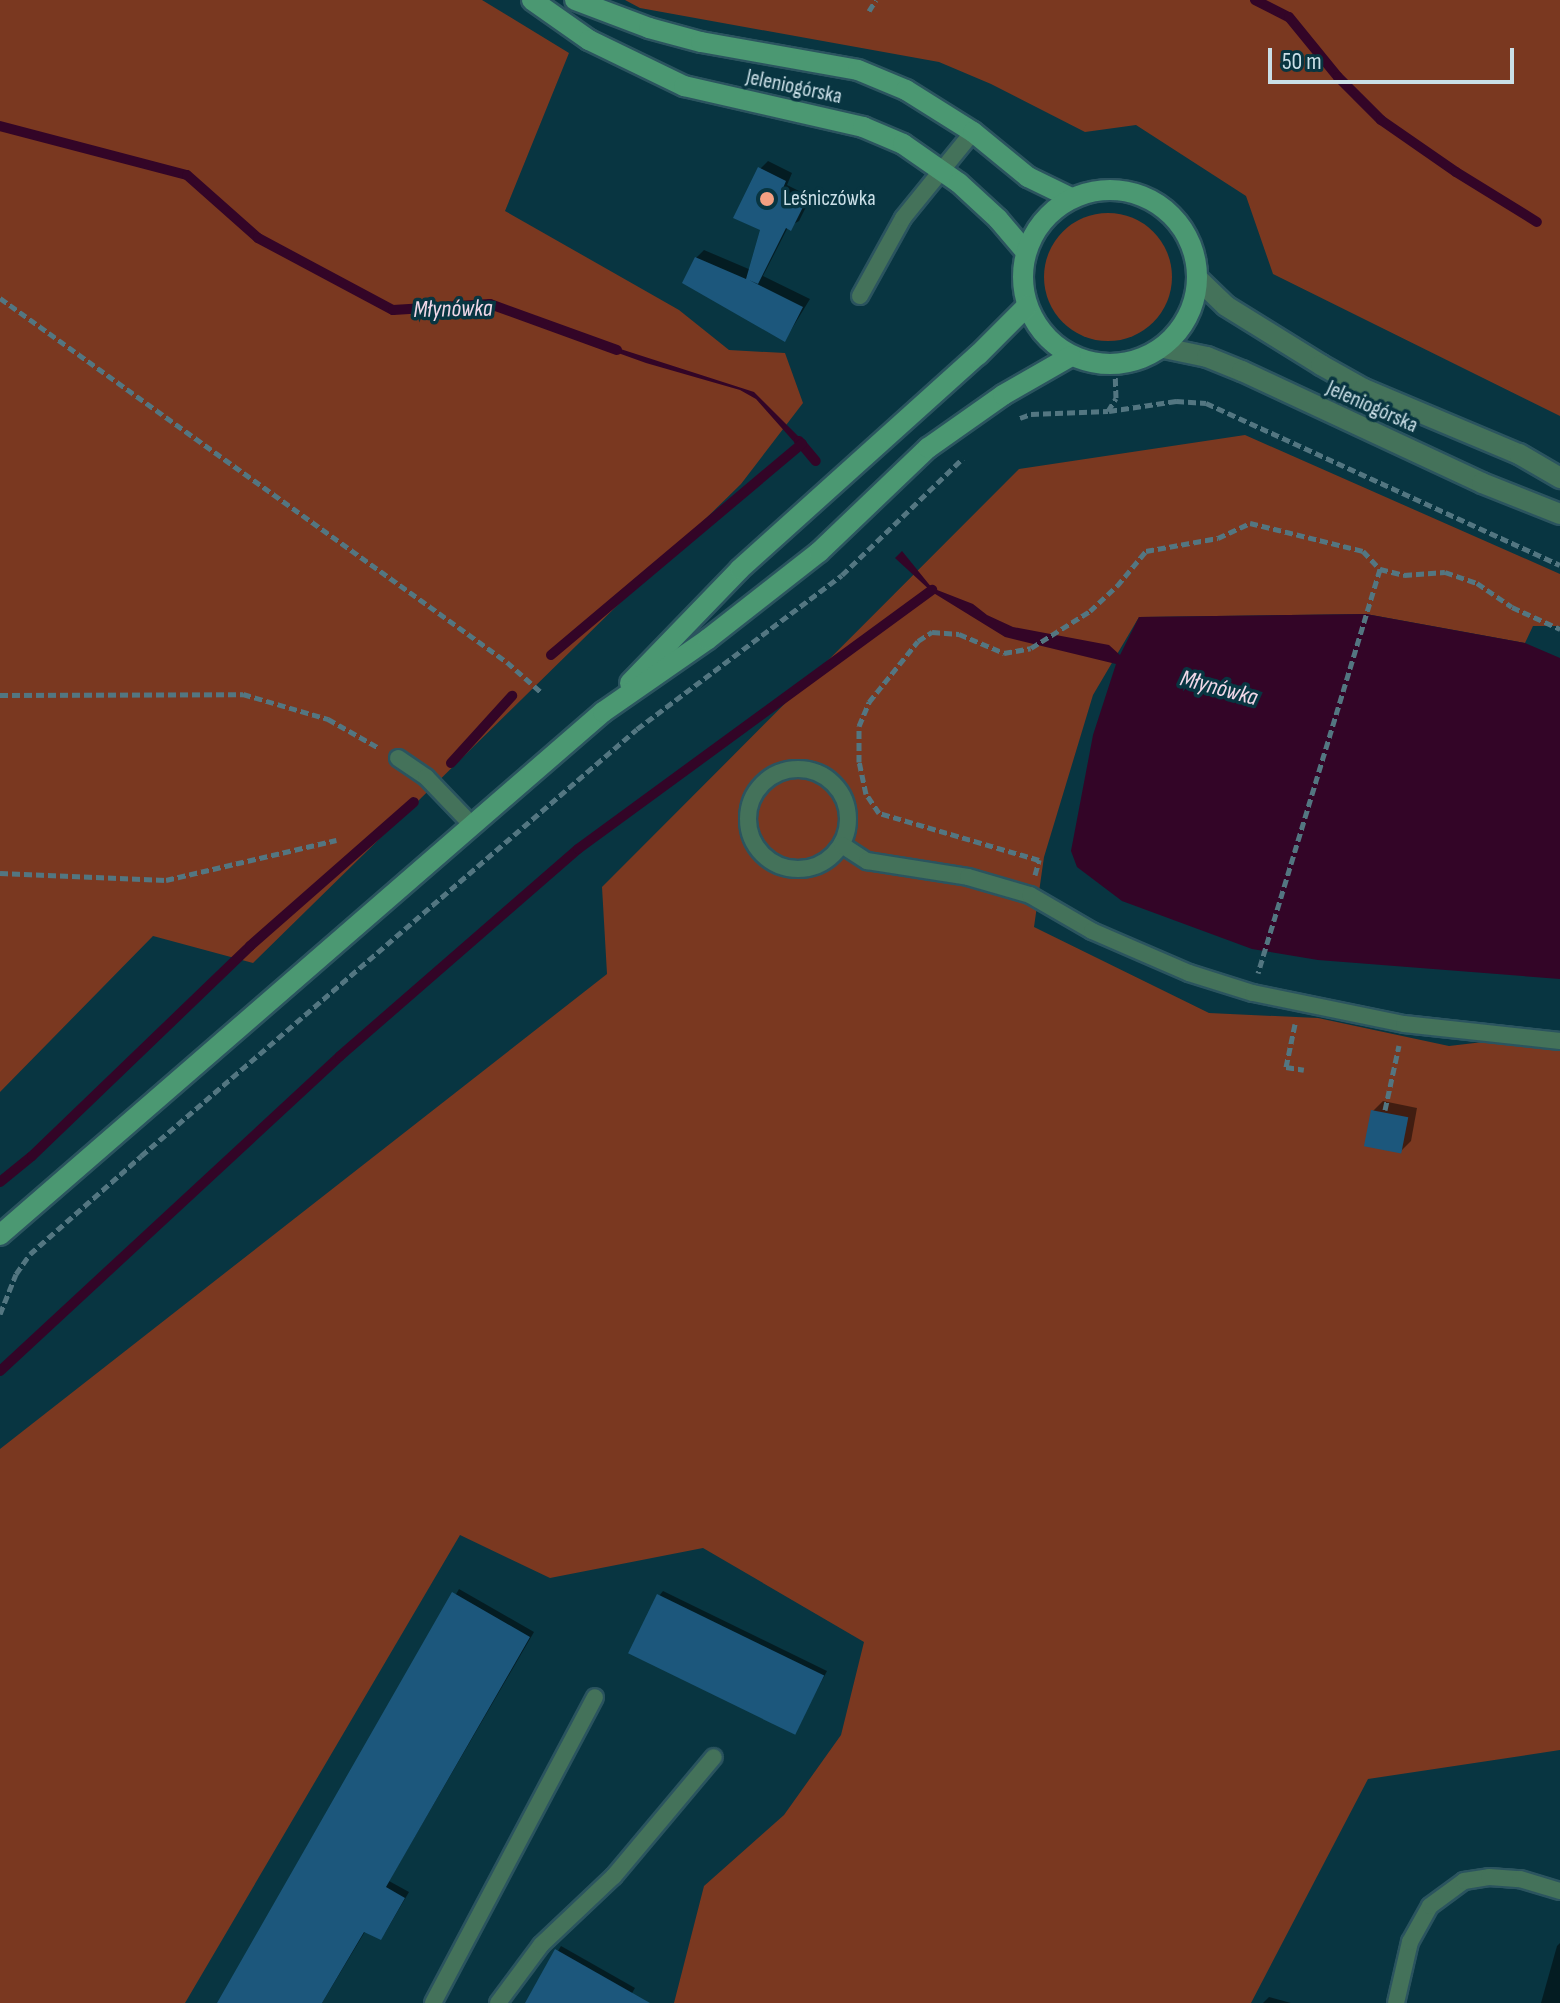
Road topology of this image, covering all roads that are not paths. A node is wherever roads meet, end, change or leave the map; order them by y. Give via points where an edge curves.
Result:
1 (532, 0) edge
2 (575, 0) edge
3 (973, 132) junction
4 (939, 169) junction
5 (1071, 198) junction
6 (1026, 252) junction
7 (1197, 278) junction
8 (860, 296) dead end
9 (1027, 306) junction
10 (1164, 348) junction
11 (1071, 356) junction
12 (1560, 478) edge
13 (1560, 514) edge
14 (603, 712) junction
15 (398, 758) road end
16 (471, 824) junction
17 (842, 845) junction
18 (1560, 1041) edge
19 (0, 1235) edge
20 (595, 1697) dead end
21 (714, 1757) dead end
22 (1560, 1891) edge
23 (433, 2003) edge
24 (498, 2003) edge
25 (1396, 2003) edge

1 - 4 main road, Jeleniogórska via 599,46 684,86 863,127 903,144
2 - 3 main road, Jeleniogórska via 701,42 858,70 906,90
3 - 4 lane
3 - 5 main road, Jeleniogórska via 1028,177
4 - 6 main road, Jeleniogórska via 998,219
4 - 8 lane via 903,218
5 - 6 main road via 1040,226
5 - 7 main road via 1113,188 1160,205 1191,243
6 - 9 main road
7 - 10 main road via 1189,316
7 - 12 street, Jeleniogórska via 1226,306 1364,389 1519,454
9 - 11 main road via 1037,326
9 - 14 main road via 740,569
10 - 11 main road via 1115,365
10 - 13 street, Jeleniogórska via 1242,371
11 - 14 main road via 928,448 798,569
14 - 16 main road
15 - 16 lane via 426,777
16 - 19 main road
17 - 17 lane via 818,866 794,869 772,862 751,838 749,806 756,790 784,770 819,772 833,781 849,812
17 - 18 lane via 867,861 968,877 1030,895 1092,931 1189,973 1299,1004 1404,1024
20 - 23 lane
21 - 24 lane via 614,1876 541,1945
22 - 25 lane via 1520,1879 1464,1881 1430,1906 1410,1942

